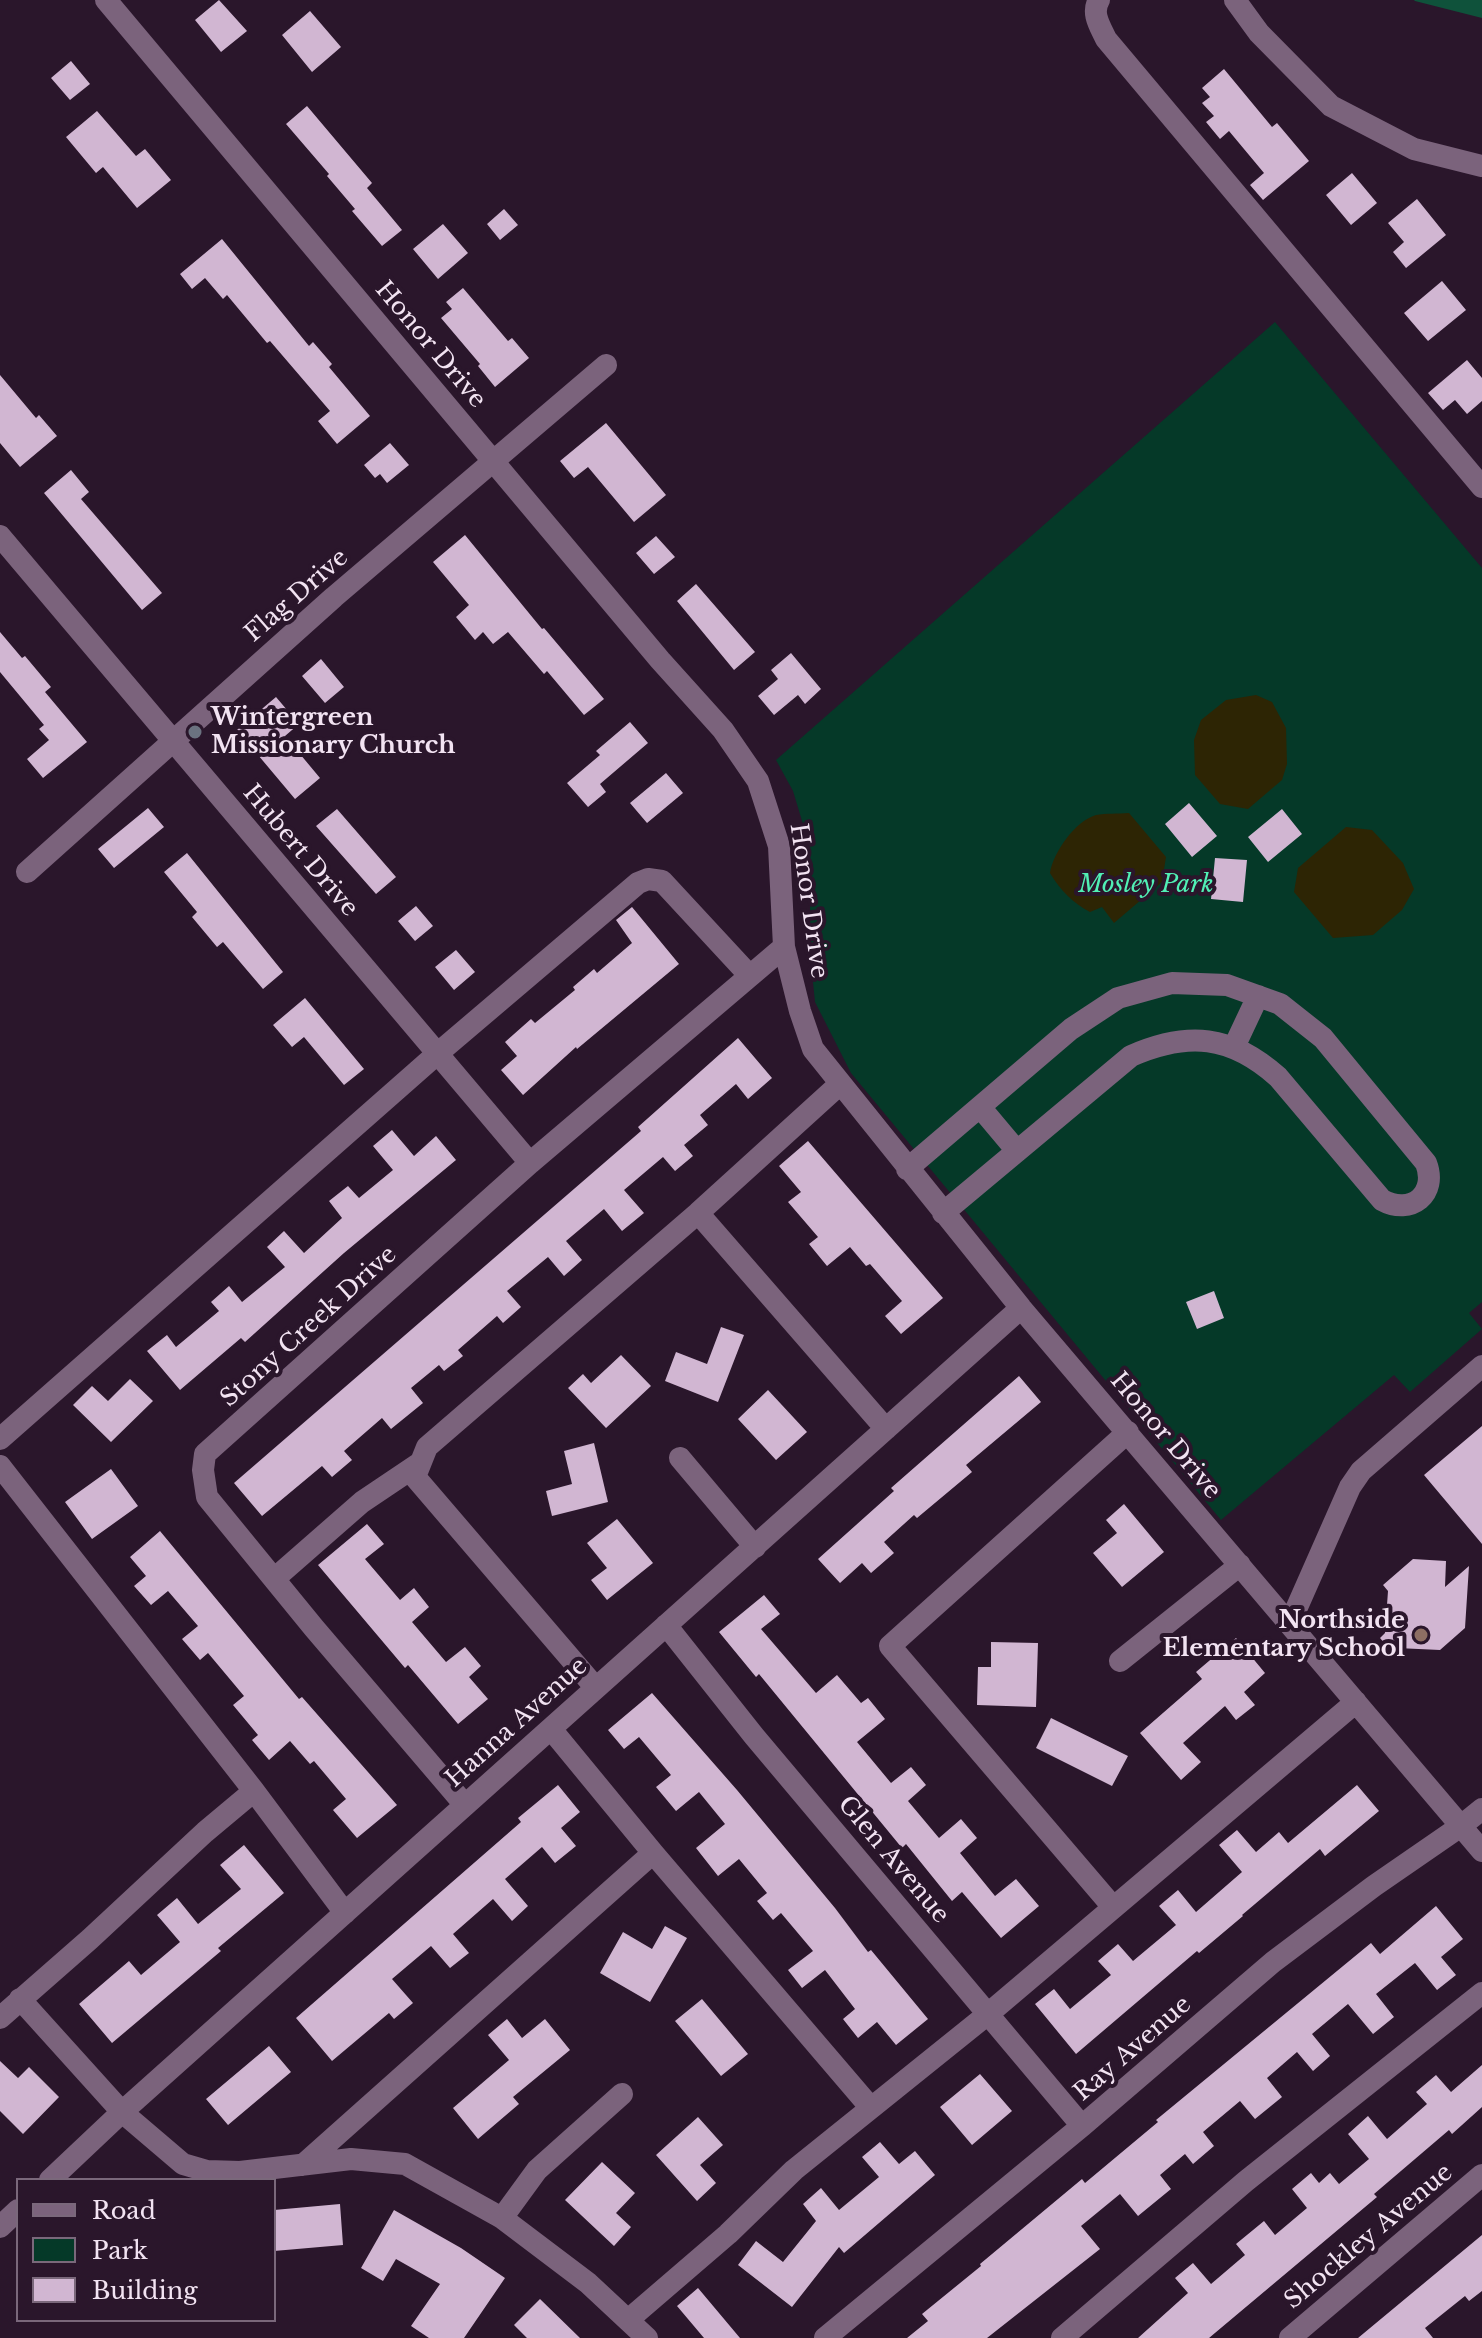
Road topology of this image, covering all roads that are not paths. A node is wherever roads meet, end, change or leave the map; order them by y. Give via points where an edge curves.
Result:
1 (106, 0) edge
2 (1099, 0) edge
3 (1235, 0) edge
4 (1482, 166) edge
5 (606, 365) dead end
6 (494, 462) junction
7 (1482, 487) edge
8 (0, 536) edge
9 (173, 741) junction
10 (27, 872) dead end
11 (784, 947) junction
12 (750, 976) junction
13 (1258, 996) junction
14 (1234, 1047) junction
15 (437, 1054) junction
16 (840, 1084) junction
17 (980, 1107) junction
18 (1017, 1151) junction
19 (530, 1163) junction
20 (907, 1169) junction
21 (698, 1213) junction
22 (943, 1213) junction
23 (1021, 1308) junction
24 (1482, 1366) edge
25 (886, 1429) junction
26 (1128, 1432) junction
27 (0, 1439) edge
28 (680, 1458) dead end
29 (420, 1463) junction
30 (0, 1466) edge
31 (755, 1547) junction
32 (1240, 1565) junction
33 (274, 1579) junction
34 (1290, 1623) junction
35 (666, 1625) junction
36 (1120, 1661) dead end
37 (595, 1687) junction
38 (1356, 1702) junction
39 (551, 1729) junction
40 (254, 1791) junction
41 (465, 1805) junction
42 (1482, 1809) edge
43 (1461, 1826) junction
44 (1482, 1851) edge
45 (653, 1853) junction
46 (1113, 1907) junction
47 (345, 1913) junction
48 (1482, 1993) edge
49 (20, 1999) junction
50 (988, 2014) junction
51 (0, 2018) edge
52 (622, 2094) dead end
53 (871, 2108) junction
54 (122, 2112) junction
55 (1082, 2126) junction
56 (303, 2165) junction
57 (1482, 2175) edge
58 (52, 2178) edge
59 (16, 2212) edge
60 (502, 2218) junction
61 (0, 2227) edge
62 (628, 2320) junction
63 (647, 2338) edge
64 (825, 2338) edge
65 (1062, 2338) edge
66 (1290, 2338) edge

1 - 6 street, Honor Drive
2 - 7 street via 1096,18 1106,39
3 - 4 street via 1259,33 1331,106 1414,149
5 - 6 street, Flag Drive
6 - 9 street, Flag Drive
6 - 11 street, Honor Drive via 723,730 758,781 779,846
8 - 9 street, Hubert Drive
9 - 10 street, Flag Drive
9 - 15 street, Hubert Drive
11 - 12 street, Stony Creek Drive
11 - 16 street, Honor Drive via 813,1049
12 - 15 street via 662,881 648,879
12 - 19 street, Stony Creek Drive
13 - 14 street
13 - 14 street via 1280,1004 1323,1038 1426,1163 1430,1172 1420,1200 1401,1207 1382,1200 1278,1077
13 - 17 street via 1227,985 1172,983 1118,998 1071,1029
14 - 18 street via 1182,1040 1131,1056
15 - 19 street, Hubert Drive
15 - 27 street
16 - 20 street, Honor Drive
16 - 21 street
17 - 18 street
17 - 20 street
18 - 22 street
19 - 33 street, Stony Creek Drive via 205,1454 207,1497
20 - 22 street, Honor Drive
21 - 25 street
21 - 29 street via 427,1447
22 - 23 street, Honor Drive
23 - 25 street, Hanna Avenue
23 - 26 street, Honor Drive
24 - 34 street via 1361,1471
25 - 31 street, Hanna Avenue
26 - 32 street, Honor Drive
26 - 46 street via 890,1646
28 - 31 street
29 - 33 street via 362,1502
29 - 37 street via 415,1477
30 - 40 street
31 - 35 street, Hanna Avenue
32 - 34 street, Honor Drive
32 - 36 street
33 - 41 street, Stony Creek Drive
34 - 38 street, Honor Drive
35 - 37 street, Hanna Avenue
35 - 50 street, Glen Avenue
37 - 39 street, Hanna Avenue
38 - 43 street, Honor Drive
38 - 46 street
39 - 41 street, Hanna Avenue
39 - 45 street
40 - 47 street
40 - 49 street
41 - 47 street, Hanna Avenue
42 - 43 street, Ray Avenue
43 - 44 street, Honor Drive
43 - 55 street, Ray Avenue via 1273,1962
45 - 53 street
45 - 56 street
46 - 50 street
47 - 54 street, Hanna Avenue
48 - 65 street via 1246,2181
49 - 51 street
49 - 54 street
50 - 53 street
50 - 55 street, Glen Avenue
52 - 60 street via 537,2170
53 - 62 street
54 - 56 street via 183,2164 240,2172
54 - 58 street, Hanna Avenue
55 - 64 street, Ray Avenue
56 - 60 street via 351,2159 405,2164
57 - 66 street, Shockley Avenue
59 - 61 street
60 - 62 street
62 - 63 street

